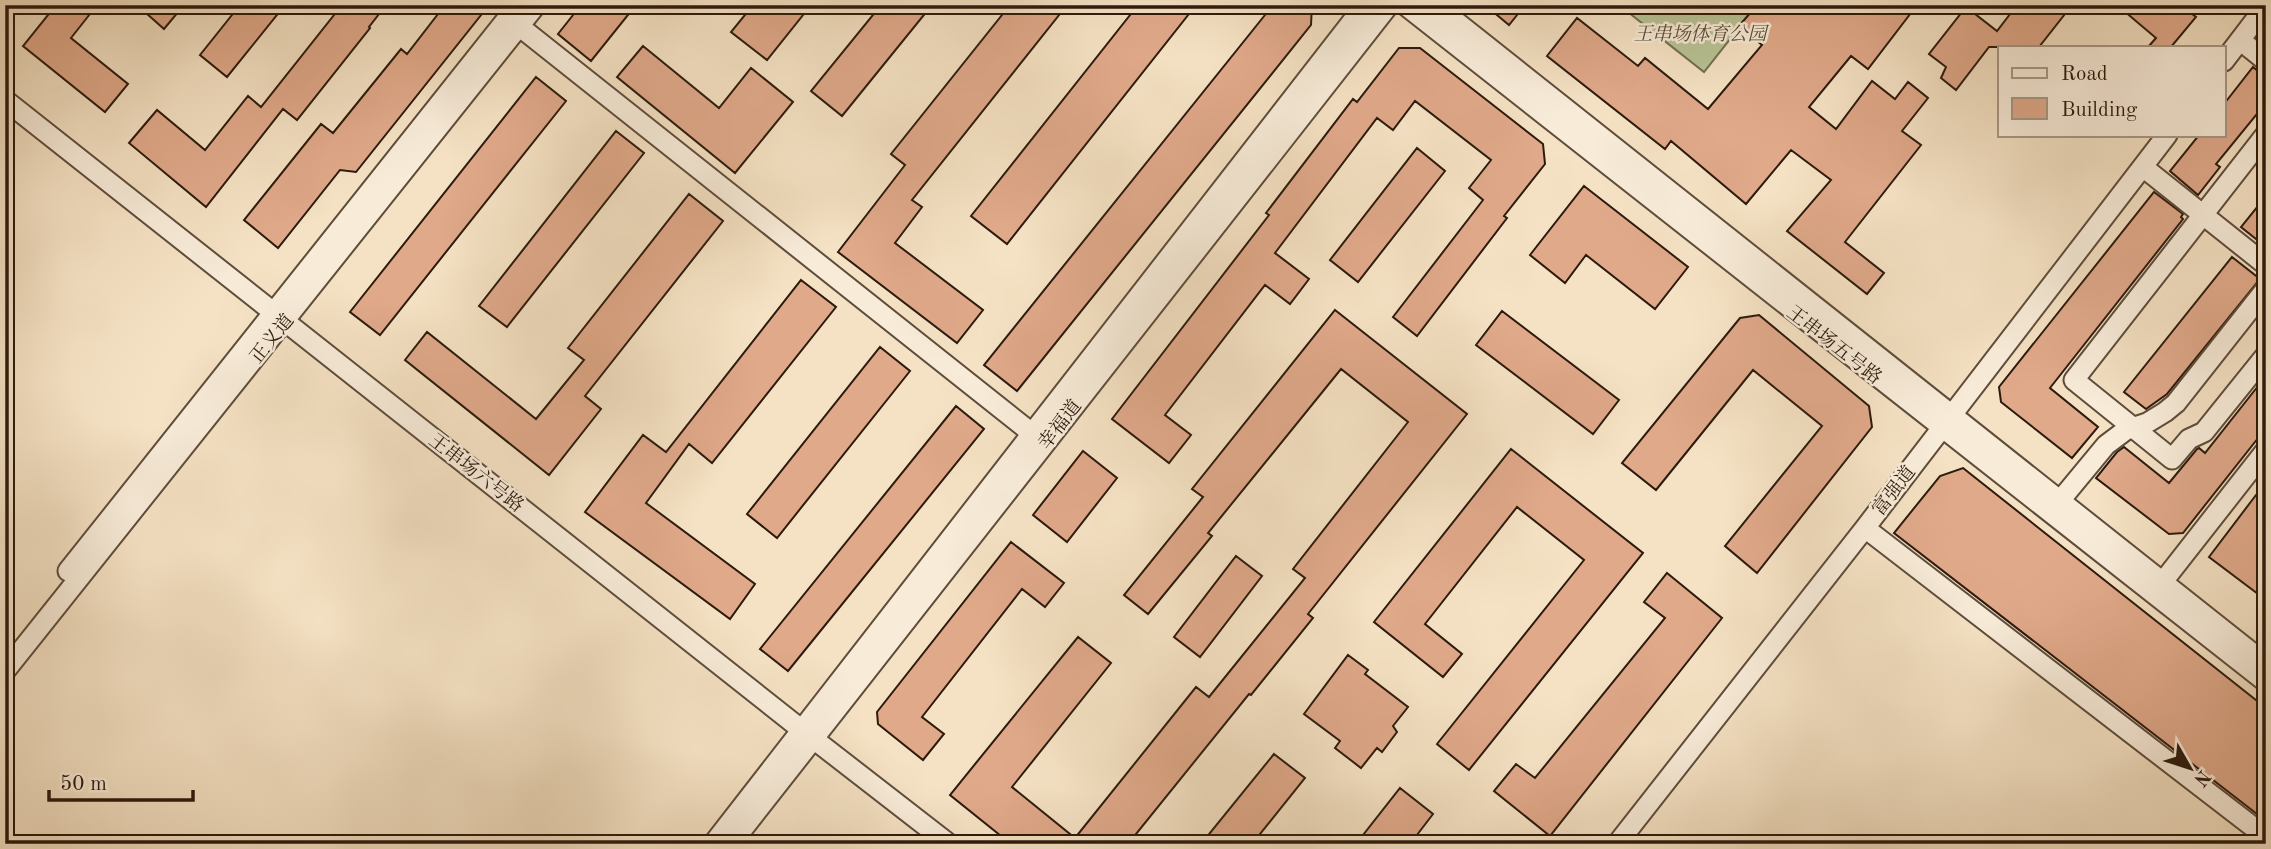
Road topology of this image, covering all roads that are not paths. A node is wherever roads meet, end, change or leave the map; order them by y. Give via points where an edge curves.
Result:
1 (536, 5) edge
2 (1365, 5) edge
3 (1389, 5) edge
4 (1405, 5) edge
5 (1435, 5) edge
6 (2266, 6) edge
7 (515, 17) edge
8 (2240, 40) junction
9 (2226, 58) edge
10 (2266, 61) edge
11 (5, 100) edge
12 (2266, 134) edge
13 (2166, 136) edge
14 (2143, 167) junction
15 (2203, 215) junction
16 (2266, 265) edge
17 (2266, 289) edge
18 (280, 316) junction
19 (2266, 355) edge
20 (1946, 422) junction
21 (2132, 427) junction
22 (1038, 438) junction
23 (2266, 450) edge
24 (2056, 507) junction
25 (1865, 528) junction
26 (2157, 589) junction
27 (5, 650) edge
28 (2262, 665) edge
29 (5, 671) edge
30 (807, 734) junction
31 (2266, 837) edge
32 (713, 844) edge
33 (731, 844) edge
34 (949, 844) edge
35 (1616, 844) edge

1 - 7 street, 正义道
2 - 22 street, 幸福道
3 - 22 street, 幸福道
4 - 20 street, 王串场五号路
5 - 20 street, 王串场五号路
6 - 8 street
7 - 18 street, 正义道
7 - 22 street
8 - 9 street
8 - 10 street
11 - 18 street, 王串场六号路
12 - 15 street
13 - 14 street, 富强道
14 - 15 street
14 - 20 street, 富强道
15 - 16 street
15 - 21 street via 2074,380
17 - 21 street via 2176,403 2156,418
18 - 27 street, 正义道
18 - 29 street, 正义道
18 - 30 street, 王串场六号路
19 - 21 street via 2204,432 2189,439 2172,459
20 - 24 street, 王串场五号路
20 - 25 street, 富强道
21 - 24 street via 2106,445
22 - 30 street, 幸福道
23 - 26 street
24 - 26 street, 王串场五号路
25 - 31 street
25 - 35 street, 富强道
26 - 28 street, 王串场五号路
30 - 32 street, 幸福道
30 - 33 street, 幸福道
30 - 34 street, 王串场六号路

